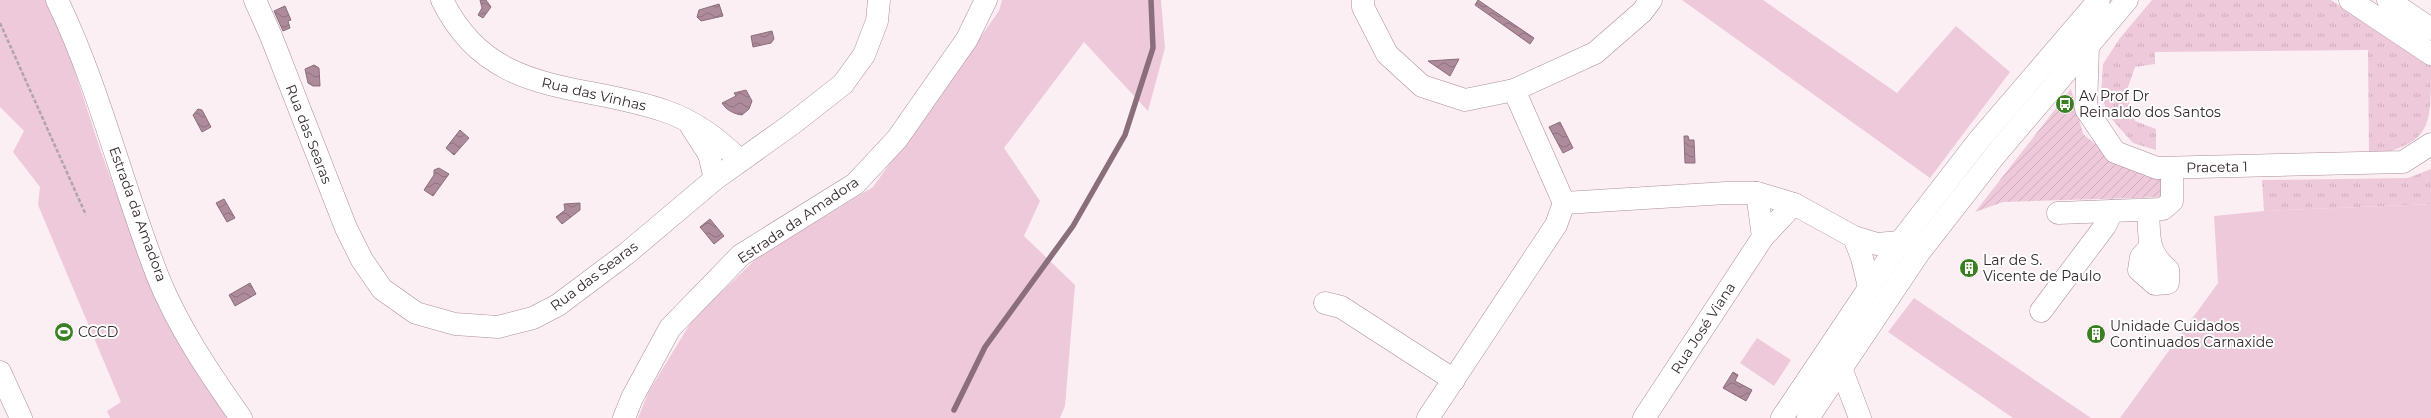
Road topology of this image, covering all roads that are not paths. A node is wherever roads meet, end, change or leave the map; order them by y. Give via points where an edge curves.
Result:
1 (57, 0) edge
2 (255, 0) edge
3 (442, 0) edge
4 (879, 0) edge
5 (986, 0) edge
6 (1363, 0) edge
7 (1651, 0) edge
8 (2099, 0) edge
9 (2127, 0) edge
10 (2350, 0) edge
11 (2388, 0) edge
12 (2431, 29) edge
13 (2088, 46) junction
14 (2431, 54) edge
15 (1514, 90) junction
16 (688, 122) junction
17 (2431, 144) edge
18 (740, 160) junction
19 (2172, 168) junction
20 (715, 179) junction
21 (1757, 193) junction
22 (1564, 203) junction
23 (1794, 204) junction
24 (2112, 211) junction
25 (2148, 211) junction
26 (2058, 213) dead end
27 (1763, 237) junction
28 (1854, 237) junction
29 (1900, 242) junction
30 (2151, 246) dead end
31 (1869, 287) junction
32 (1325, 302) dead end
33 (2041, 311) dead end
34 (1841, 368) junction
35 (0, 372) edge
36 (1454, 380) junction
37 (21, 418) edge
38 (241, 418) edge
39 (624, 418) edge
40 (1428, 418) edge
41 (1644, 418) edge
42 (1782, 418) edge
43 (1808, 418) edge
44 (1860, 418) edge

1 - 38 street, Estrada da Amadora via 77,42 159,278 202,362
2 - 20 street, Rua das Searas via 340,214 362,260 382,289 416,313 455,324 498,327 533,318 558,305 607,268
3 - 16 street, Rua das Vinhas via 464,35 480,52 502,66 543,84 664,111
4 - 18 street, Rua das Searas via 877,21 864,55 844,84
5 - 39 street, Estrada da Amadora via 967,39 897,139 855,184 741,255 670,328
6 - 15 street via 1363,7 1387,54 1422,86 1465,100
7 - 15 street via 1642,12 1595,53
8 - 29 street via 1979,140
9 - 13 street
10 - 14 street
11 - 12 street
13 - 19 street, Praceta 1 via 2086,109 2115,152 2157,168
13 - 34 street via 1996,154 1918,254
15 - 22 street
16 - 18 street, Rua das Vinhas via 721,142
16 - 20 street via 709,154
17 - 19 street, Praceta 1 via 2403,162
18 - 20 street, Rua das Searas
19 - 25 street via 2172,201 2163,210
21 - 22 street
21 - 23 street
21 - 27 street
22 - 36 street via 1556,225
23 - 27 street, Rua José Viana
23 - 28 street
24 - 25 street
24 - 26 street
24 - 33 street via 2105,226
25 - 30 street
27 - 41 street, Rua José Viana
28 - 29 street via 1877,244
28 - 31 street
29 - 31 street
31 - 42 street
32 - 36 street via 1341,307
34 - 43 street
34 - 44 street
35 - 37 street
36 - 40 street

